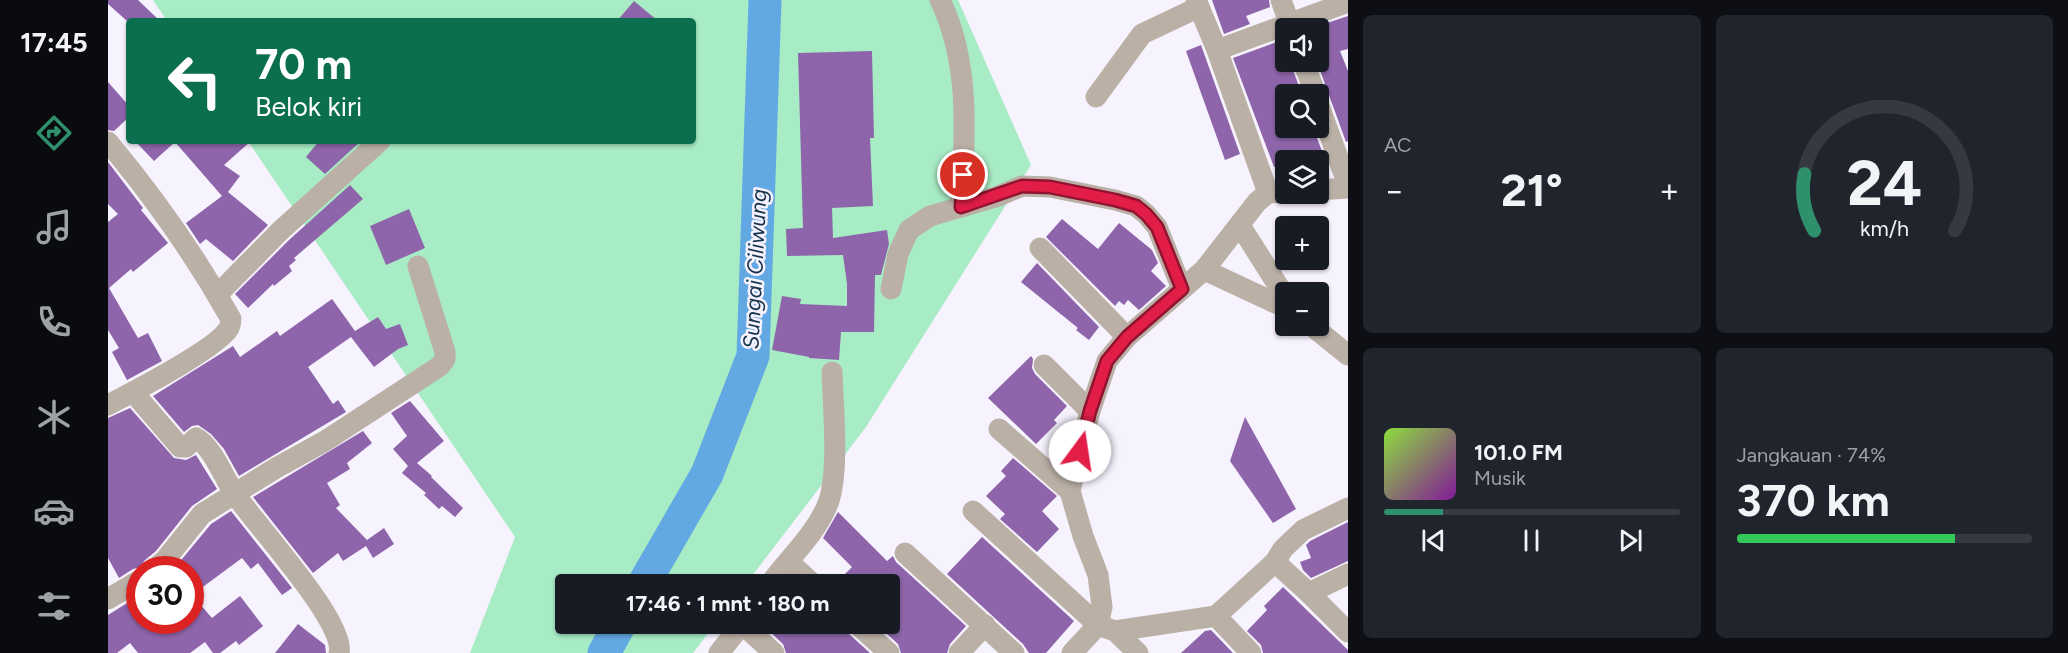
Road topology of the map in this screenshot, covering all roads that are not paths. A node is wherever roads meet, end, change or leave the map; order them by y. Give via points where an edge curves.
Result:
1 (940, 0) edge
2 (1281, 0) edge
3 (1348, 2) edge
4 (1197, 4) edge
5 (1288, 18) edge
6 (1310, 18) edge
7 (1275, 31) edge
8 (1217, 50) junction
9 (1096, 98) dead end
10 (1329, 133) edge
11 (108, 142) edge
12 (377, 144) edge
13 (1348, 186) edge
14 (1329, 189) edge
15 (1273, 191) edge
16 (961, 207) junction
17 (1243, 230) dead end
18 (1040, 248) dead end
19 (418, 266) dead end
20 (1211, 273) dead end
21 (1276, 282) edge
22 (891, 289) dead end
23 (1182, 289) junction
24 (217, 295) junction
25 (1275, 303) edge
26 (1325, 336) edge
27 (1127, 337) junction
28 (1348, 354) edge
29 (1044, 365) dead end
30 (832, 372) dead end
31 (133, 392) junction
32 (108, 405) edge
33 (1090, 411) junction
34 (999, 429) dead end
35 (1070, 491) junction
36 (234, 494) junction
37 (1348, 508) edge
38 (973, 511) dead end
39 (905, 553) dead end
40 (168, 556) edge
41 (789, 562) junction
42 (1275, 562) junction
43 (779, 574) edge
44 (802, 574) edge
45 (1348, 574) edge
46 (126, 588) edge
47 (1309, 593) junction
48 (108, 598) edge
49 (1216, 616) junction
50 (985, 625) junction
51 (1107, 628) junction
52 (1348, 632) edge
53 (734, 634) edge
54 (753, 634) edge
55 (868, 634) edge
56 (339, 653) edge
57 (719, 653) edge
58 (774, 653) edge
59 (889, 653) edge
60 (959, 653) edge
61 (1014, 653) edge
62 (1072, 653) edge
63 (1138, 653) edge
64 (1251, 653) edge

1 - 16 street via 962,75
2 - 5 street
3 - 6 street
4 - 8 street
4 - 9 street via 1142,34
7 - 8 street
8 - 15 street
10 - 13 street
11 - 24 street via 145,187
12 - 24 street via 280,231
13 - 14 street
15 - 23 street via 1257,202 1204,270
16 - 22 street via 930,216 909,230 898,254
16 - 23 street via 1022,186 1050,187 1136,206 1157,227
17 - 21 street
18 - 27 street
19 - 36 street via 445,352 440,366 325,441
20 - 25 street
23 - 27 street
24 - 31 street via 231,319 229,329 217,341
26 - 28 street
27 - 33 street via 1107,361
29 - 33 street
30 - 41 street via 833,486 827,506
31 - 32 street
31 - 36 street via 180,447 199,439
33 - 35 street
34 - 35 street
35 - 51 street via 1098,575
36 - 40 street via 202,514
36 - 56 street via 307,587 337,634
37 - 42 street via 1303,530
38 - 51 street
39 - 50 street
41 - 43 street
41 - 44 street
42 - 47 street
42 - 49 street
45 - 47 street
46 - 48 street
47 - 52 street
49 - 51 street
49 - 64 street
50 - 60 street
50 - 61 street
51 - 62 street
51 - 63 street
53 - 57 street
54 - 58 street
55 - 59 street

